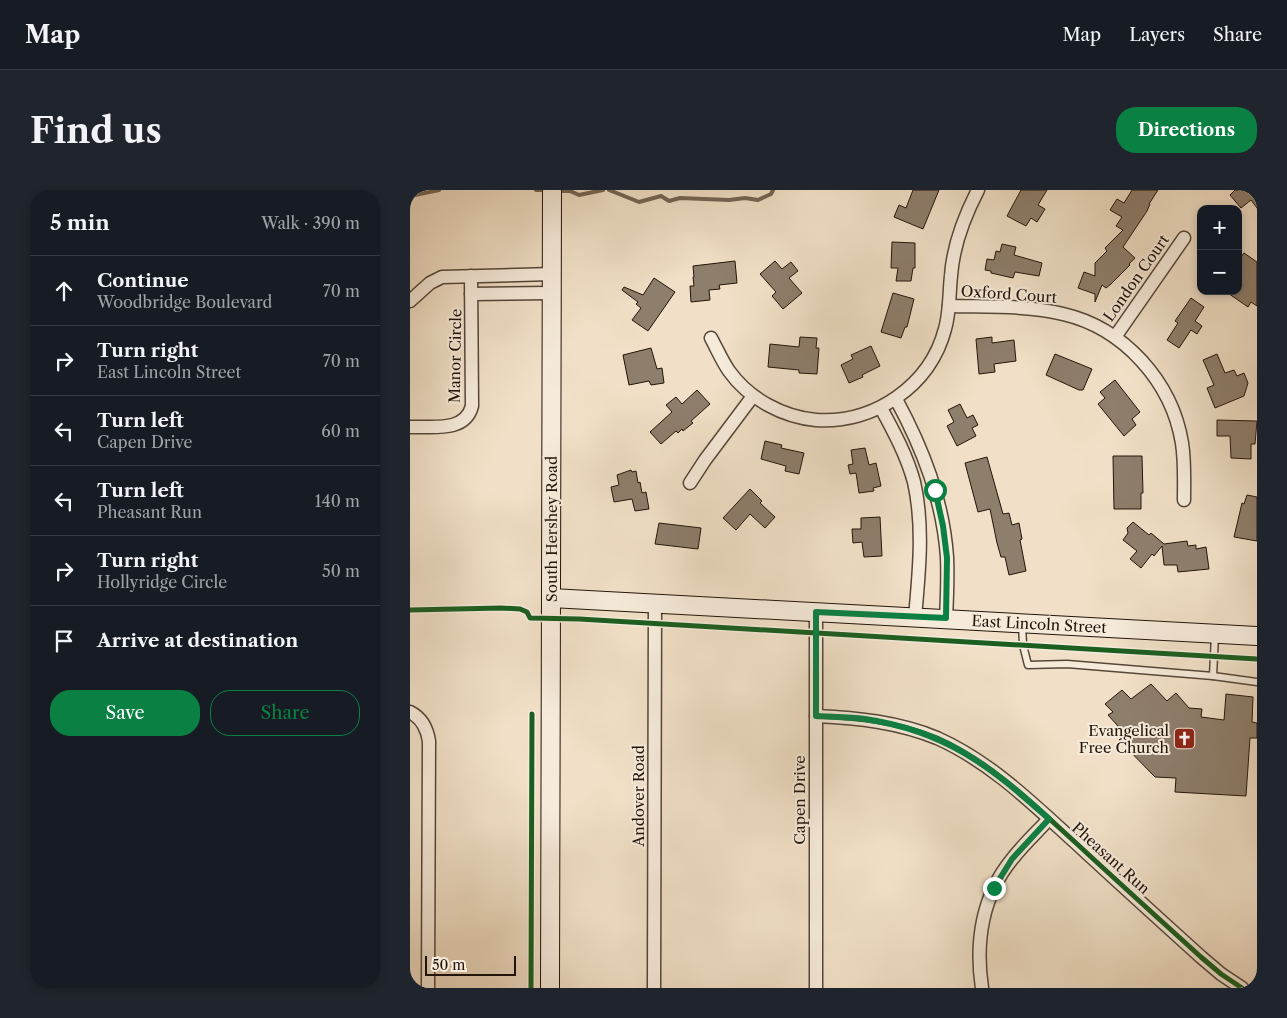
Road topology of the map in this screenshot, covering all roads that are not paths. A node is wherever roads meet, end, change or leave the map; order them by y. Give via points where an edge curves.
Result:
1 (978, 190) edge
2 (552, 199) edge
3 (1184, 238) dead end
4 (552, 274) junction
5 (471, 276) junction
6 (551, 293) junction
7 (471, 294) junction
8 (410, 301) edge
9 (949, 306) junction
10 (1115, 337) junction
11 (712, 338) dead end
12 (753, 396) junction
13 (896, 399) junction
14 (881, 408) junction
15 (410, 427) edge
16 (690, 483) dead end
17 (1184, 500) dead end
18 (551, 598) junction
19 (655, 605) junction
20 (816, 612) junction
21 (915, 617) junction
22 (946, 618) junction
23 (1022, 623) junction
24 (1215, 634) junction
25 (1257, 636) edge
26 (1213, 676) junction
27 (1257, 682) edge
28 (410, 712) edge
29 (816, 716) junction
30 (1049, 819) junction
31 (428, 988) edge
32 (550, 988) edge
33 (654, 988) edge
34 (816, 988) edge
35 (982, 988) edge
36 (1242, 988) edge

1 - 9 street via 956,244
2 - 4 main road, South Hershey Road
3 - 10 street, London Court
4 - 5 street
4 - 6 main road, South Hershey Road
5 - 7 street, Manor Circle
5 - 8 street via 442,277
6 - 7 street, Manor Circle
6 - 18 main road, South Hershey Road
7 - 15 street, Manor Circle via 470,413 453,425
9 - 10 street, Oxford Court via 1062,314
9 - 13 street via 942,341 932,360
10 - 17 street, Oxford Court via 1143,362 1171,406 1182,442
11 - 12 street via 729,371
12 - 14 street via 782,412 814,420 855,417
12 - 16 street
13 - 14 street
13 - 22 street via 923,452 935,490 947,558
14 - 21 street via 901,446 917,498 920,548
18 - 19 main road, East Lincoln Street
18 - 32 main road, South Hershey Road
19 - 20 main road, East Lincoln Street
19 - 33 street, Andover Road
20 - 21 main road, East Lincoln Street
20 - 29 street, Capen Drive
21 - 22 main road, East Lincoln Street
22 - 23 main road, East Lincoln Street
23 - 24 main road, East Lincoln Street
23 - 26 lane via 1028,665 1067,664
24 - 25 main road, East Lincoln Street
24 - 26 lane
26 - 27 lane
28 - 31 street via 425,725 429,741
29 - 30 street, Pheasant Run via 878,721 937,738 986,766
29 - 34 street, Capen Drive
30 - 35 street via 1012,859 989,899 979,948
30 - 36 street, Pheasant Run via 1201,957

